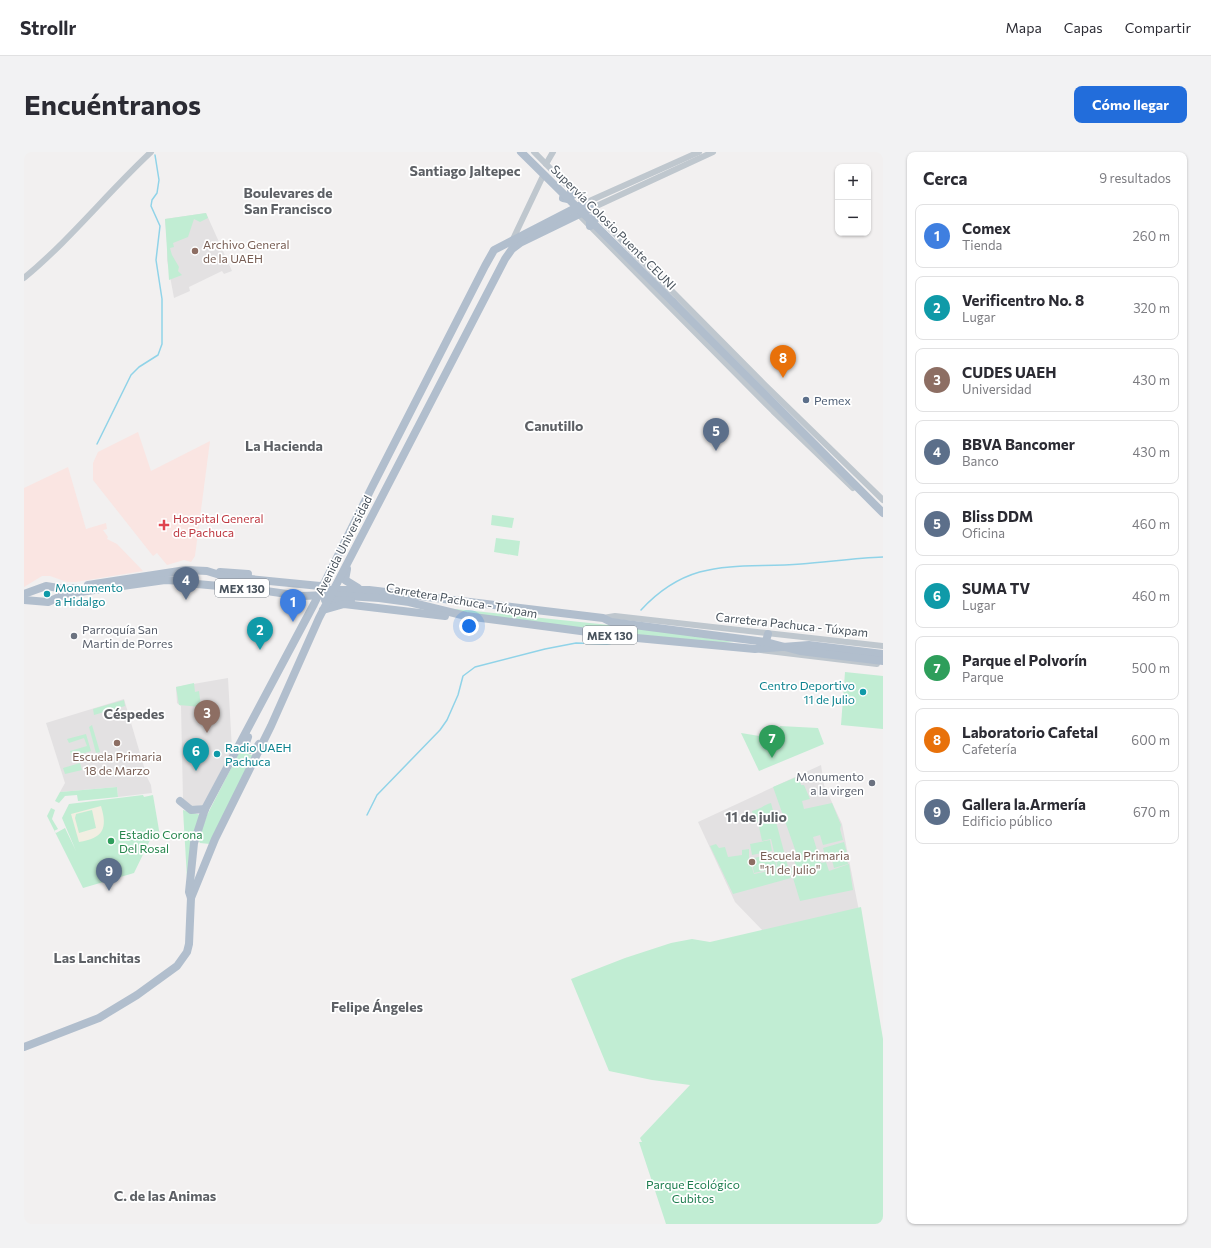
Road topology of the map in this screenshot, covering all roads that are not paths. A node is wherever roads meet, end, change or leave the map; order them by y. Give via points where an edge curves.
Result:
1 (151, 152) edge
2 (516, 152) edge
3 (521, 152) edge
4 (528, 152) edge
5 (534, 152) edge
6 (553, 152) edge
7 (698, 152) edge
8 (713, 152) edge
9 (546, 164) junction
10 (542, 178) junction
11 (571, 189) junction
12 (562, 198) junction
13 (587, 206) junction
14 (576, 211) junction
15 (600, 218) junction
16 (590, 226) junction
17 (513, 239) junction
18 (24, 278) edge
19 (674, 301) junction
20 (687, 314) junction
21 (415, 404) junction
22 (426, 410) junction
23 (868, 494) junction
24 (883, 500) edge
25 (883, 506) edge
26 (883, 513) edge
27 (883, 520) edge
28 (350, 560) junction
29 (207, 571) junction
30 (330, 574) junction
31 (230, 579) junction
32 (339, 580) junction
33 (184, 581) junction
34 (363, 590) junction
35 (326, 592) junction
36 (24, 594) edge
37 (301, 596) junction
38 (24, 600) edge
39 (421, 606) junction
40 (501, 607) junction
41 (312, 608) junction
42 (323, 610) junction
43 (466, 616) junction
44 (603, 618) junction
45 (768, 634) junction
46 (714, 645) junction
47 (881, 645) edge
48 (755, 649) junction
49 (883, 655) edge
50 (844, 659) junction
51 (883, 664) edge
52 (263, 702) junction
53 (271, 726) junction
54 (180, 801) dead end
55 (205, 809) junction
56 (191, 898) junction
57 (24, 1047) edge

1 - 18 street via 126,174 49,258
2 - 10 street
3 - 19 main road, Supervía Colosio Puente CEUNI, bridge
4 - 19 main road, Supervía Colosio Puente CEUNI
5 - 9 street
6 - 9 street
7 - 13 street, Avenida Universidad
8 - 13 street, Avenida Universidad
9 - 11 street
10 - 12 street
10 - 17 street
11 - 12 main road via 571,197
11 - 13 street
12 - 14 street
13 - 14 main road, Avenida Universidad
13 - 15 street
14 - 16 street
14 - 17 main road, Avenida Universidad
14 - 22 main road, Avenida Universidad via 520,243 505,259
15 - 16 main road via 592,218
15 - 20 street
16 - 20 street
17 - 21 main road, Avenida Universidad via 494,250
19 - 20 main road
20 - 23 main road
20 - 24 street
20 - 27 street via 773,411 878,511
21 - 22 main road
21 - 30 main road, Avenida Universidad
22 - 28 main road, Avenida Universidad
23 - 25 main road
23 - 26 main road
28 - 32 main road, Avenida Universidad
28 - 34 main road via 345,580
29 - 31 main road, MEX 130
29 - 35 main road
29 - 36 main road, MEX 130 via 178,571 65,589 46,586
30 - 32 main road via 332,579
30 - 35 main road, Avenida Universidad
31 - 33 main road
31 - 35 main road, MEX 130
32 - 35 main road
33 - 37 main road, MEX 130
33 - 38 main road, MEX 130 via 164,580 66,594 48,602
34 - 35 main road, Carretera Pachuca - Túxpam / MEX 130
34 - 40 main road, Carretera Pachuca - Túxpam / MEX 130
35 - 37 main road, MEX 130
35 - 39 main road, Carretera Pachuca - Túxpam / MEX 130
35 - 41 main road
35 - 42 main road, Avenida Universidad
37 - 41 main road
39 - 40 main road via 446,605 479,609
39 - 43 main road, Carretera Pachuca - Túxpam / MEX 130
40 - 44 main road, Carretera Pachuca - Túxpam / MEX 130
41 - 42 main road via 318,606
41 - 52 main road
42 - 43 main road via 344,604 454,617
42 - 53 main road, Avenida Universidad
43 - 46 main road, Carretera Pachuca - Túxpam / MEX 130 via 626,637
44 - 45 street, Carretera Pachuca - Túxpam / MEX 130 via 615,616
44 - 50 main road, Carretera Pachuca - Túxpam / MEX 130, bridge via 611,622 766,642
45 - 46 main road via 764,643
45 - 47 street, Carretera Pachuca - Túxpam / MEX 130
46 - 48 main road, Carretera Pachuca - Túxpam / MEX 130
48 - 49 main road, Carretera Pachuca - Túxpam / MEX 130, bridge via 809,646
48 - 50 street, Carretera Pachuca - Túxpam / MEX 130
49 - 50 street via 857,654
50 - 51 main road, MEX 130, bridge
50 - 51 street, Carretera Pachuca - Túxpam / MEX 130
52 - 53 main road via 262,711 246,741 246,748 255,750
52 - 55 main road
53 - 56 main road, Avenida Universidad via 215,839
54 - 55 main road via 191,810
55 - 56 main road via 194,843 189,892
56 - 57 main road via 189,944 187,952 177,966 138,995 99,1018

